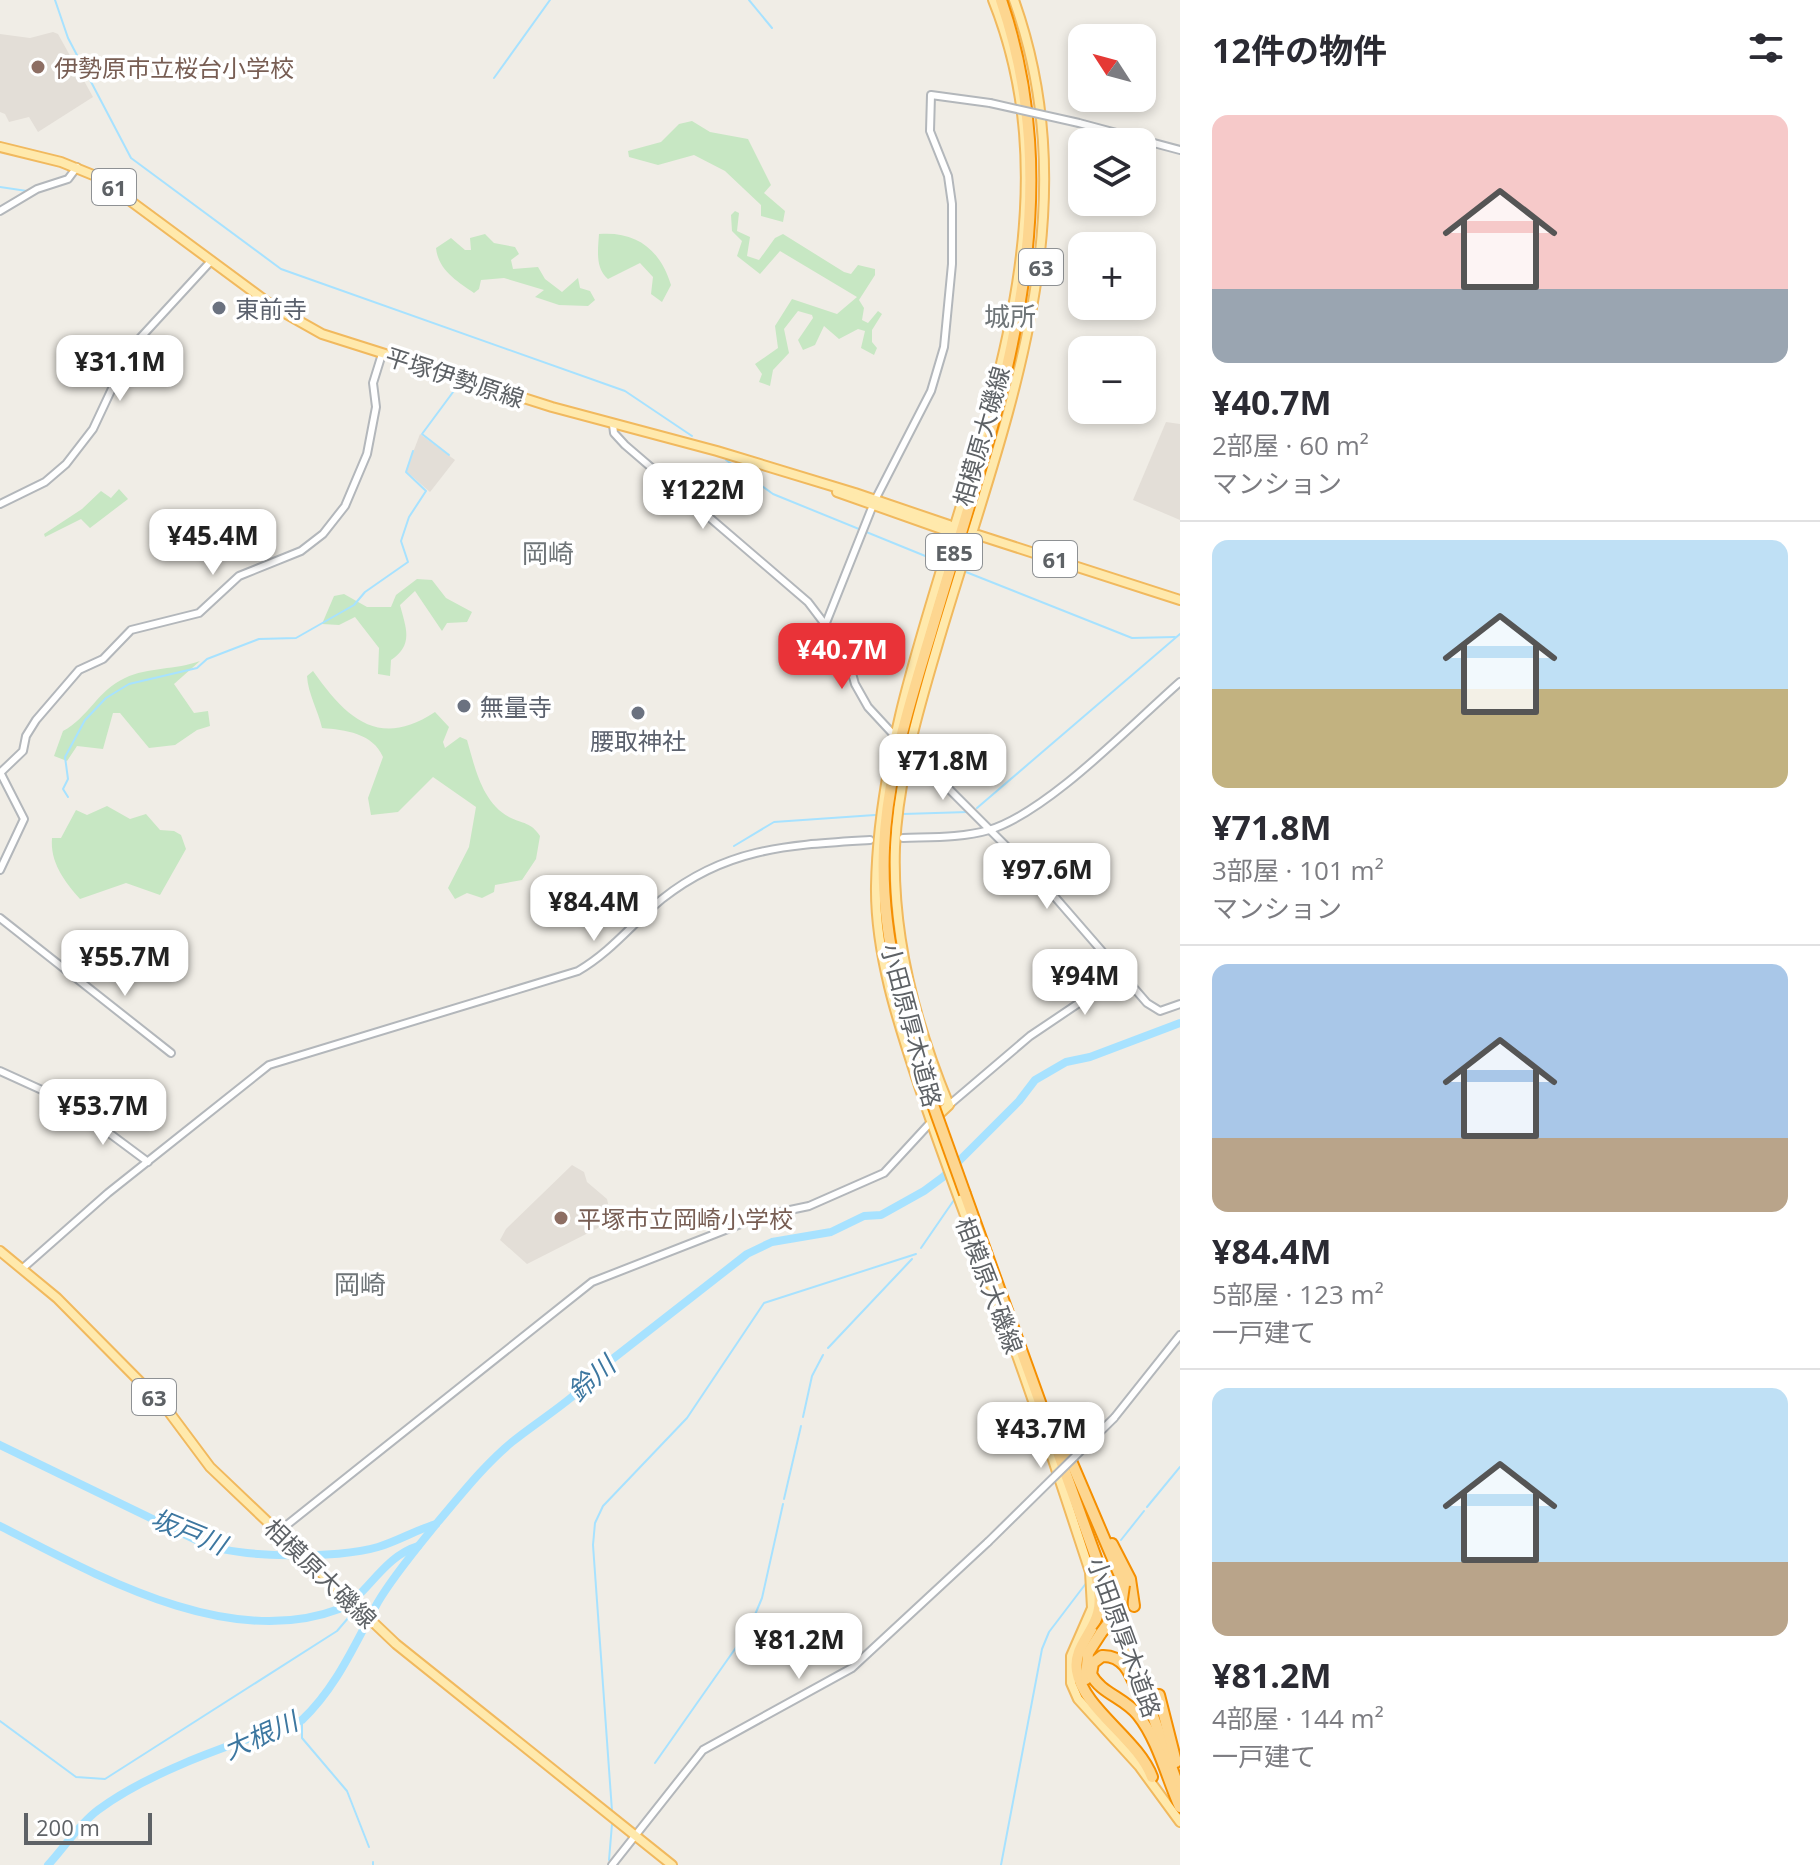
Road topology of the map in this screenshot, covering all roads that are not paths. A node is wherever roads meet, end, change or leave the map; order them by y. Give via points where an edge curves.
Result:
1 (993, 0) edge
2 (1001, 0) edge
3 (1014, 1) edge
4 (0, 147) edge
5 (1180, 150) edge
6 (77, 167) junction
7 (0, 211) edge
8 (211, 261) junction
9 (382, 354) junction
10 (613, 425) junction
11 (874, 503) junction
12 (0, 504) edge
13 (953, 527) junction
14 (974, 534) junction
15 (1180, 600) edge
16 (826, 623) junction
17 (1180, 682) edge
18 (893, 734) dead end
19 (914, 754) dead end
20 (0, 772) edge
21 (992, 829) junction
22 (903, 838) dead end
23 (870, 840) dead end
24 (0, 870) edge
25 (0, 918) edge
26 (1122, 974) junction
27 (1180, 1004) edge
28 (171, 1053) dead end
29 (0, 1071) edge
30 (934, 1100) junction
31 (949, 1105) junction
32 (931, 1122) junction
33 (148, 1162) junction
34 (964, 1195) junction
35 (0, 1251) edge
36 (23, 1268) junction
37 (1180, 1335) edge
38 (1049, 1409) junction
39 (1068, 1482) junction
40 (1099, 1526) junction
41 (278, 1532) junction
42 (1134, 1606) dead end
43 (1159, 1695) dead end
44 (1139, 1766) junction
45 (1176, 1767) edge
46 (1152, 1777) junction
47 (1170, 1782) junction
48 (1180, 1791) edge
49 (1178, 1812) edge
50 (1180, 1822) edge
51 (635, 1836) junction
52 (612, 1865) edge
53 (672, 1865) edge

1 - 13 main road, 相模原大磯線 / 63 via 1018,95 1024,159 1022,237 1009,332
2 - 30 highway, 小田原厚木道路 / E85 via 1023,80 1030,136 1028,263 997,408 898,749 884,847 889,948 903,1011
3 - 14 main road, 相模原大磯線 / 63 via 1040,112 1041,262 1027,336
3 - 30 highway, 小田原厚木道路 / E85 via 1036,136 1032,277 1002,410 904,750 889,848 891,921 900,976
4 - 6 main road, 平塚伊勢原線 / 61
5 - 11 street, bridge via 990,103 931,95 930,131 948,176 952,204 944,347 931,391
6 - 7 street via 68,179 37,189
6 - 8 main road, 平塚伊勢原線 / 61 via 108,183
8 - 9 main road, 平塚伊勢原線 / 61 via 301,323
8 - 12 street via 131,348 93,429 66,464 45,482
9 - 10 main road, 平塚伊勢原線 / 61
9 - 20 street via 373,383 376,407 367,454 345,506 323,534 301,551 239,576 199,613 131,630 103,659 79,670 36,720 23,751
10 - 11 main road, 平塚伊勢原線 / 61 via 818,482
10 - 16 street via 625,445
11 - 13 main road, 平塚伊勢原線
11 - 16 street
13 - 32 main road, 相模原大磯線 / 63 via 897,731 884,790 877,865 882,946
14 - 15 main road via 1098,568
14 - 31 main road, 63 via 926,686 895,846 895,908 904,965 927,1050
16 - 18 street via 846,652 868,707
17 - 21 street via 1046,799
19 - 21 street
20 - 24 street via 24,819
21 - 22 street
21 - 26 street
23 - 33 street via 782,845 740,855 673,891 578,971 286,1057 251,1077
25 - 28 street
26 - 27 street via 1157,1010
26 - 31 street via 1030,1036
29 - 33 street via 66,1101
30 - 34 highway, 小田原厚木道路 / E85, bridge
31 - 32 main road
32 - 34 main road, 相模原大磯線 / 63
32 - 41 street via 884,1173 809,1206 761,1216 592,1282
33 - 36 street
34 - 38 highway, 小田原厚木道路 / E85
34 - 39 highway, 小田原厚木道路 / E85
34 - 44 main road, 相模原大磯線 / 63 via 1090,1572 1092,1608 1071,1656 1071,1683 1084,1706
35 - 36 main road, 相模原大磯線 / 63
36 - 41 main road, 相模原大磯線 / 63 via 166,1408 210,1467
37 - 51 street, bridge via 1114,1418 852,1668 703,1750
38 - 40 highway
38 - 45 highway, 小田原厚木道路 / E85
39 - 45 highway, 小田原厚木道路 / E85
39 - 46 highway via 1100,1600 1076,1670 1086,1691 1145,1761
40 - 42 highway via 1125,1565
40 - 47 highway, bridge via 1124,1585 1121,1606 1088,1653 1086,1681
41 - 51 main road, 相模原大磯線 / 63 via 377,1626
43 - 45 highway
44 - 46 main road, 相模原大磯線 / 63
44 - 49 main road, 相模原大磯線 / 63
45 - 47 highway via 1128,1671 1112,1656 1097,1659 1091,1669 1094,1679 1141,1718
45 - 48 highway, 小田原厚木道路 / E85
46 - 49 main road, 相模原大磯線 / 63
47 - 49 highway
49 - 50 main road, 相模原大磯線 / 63
51 - 52 street
51 - 53 main road, 相模原大磯線 / 63

